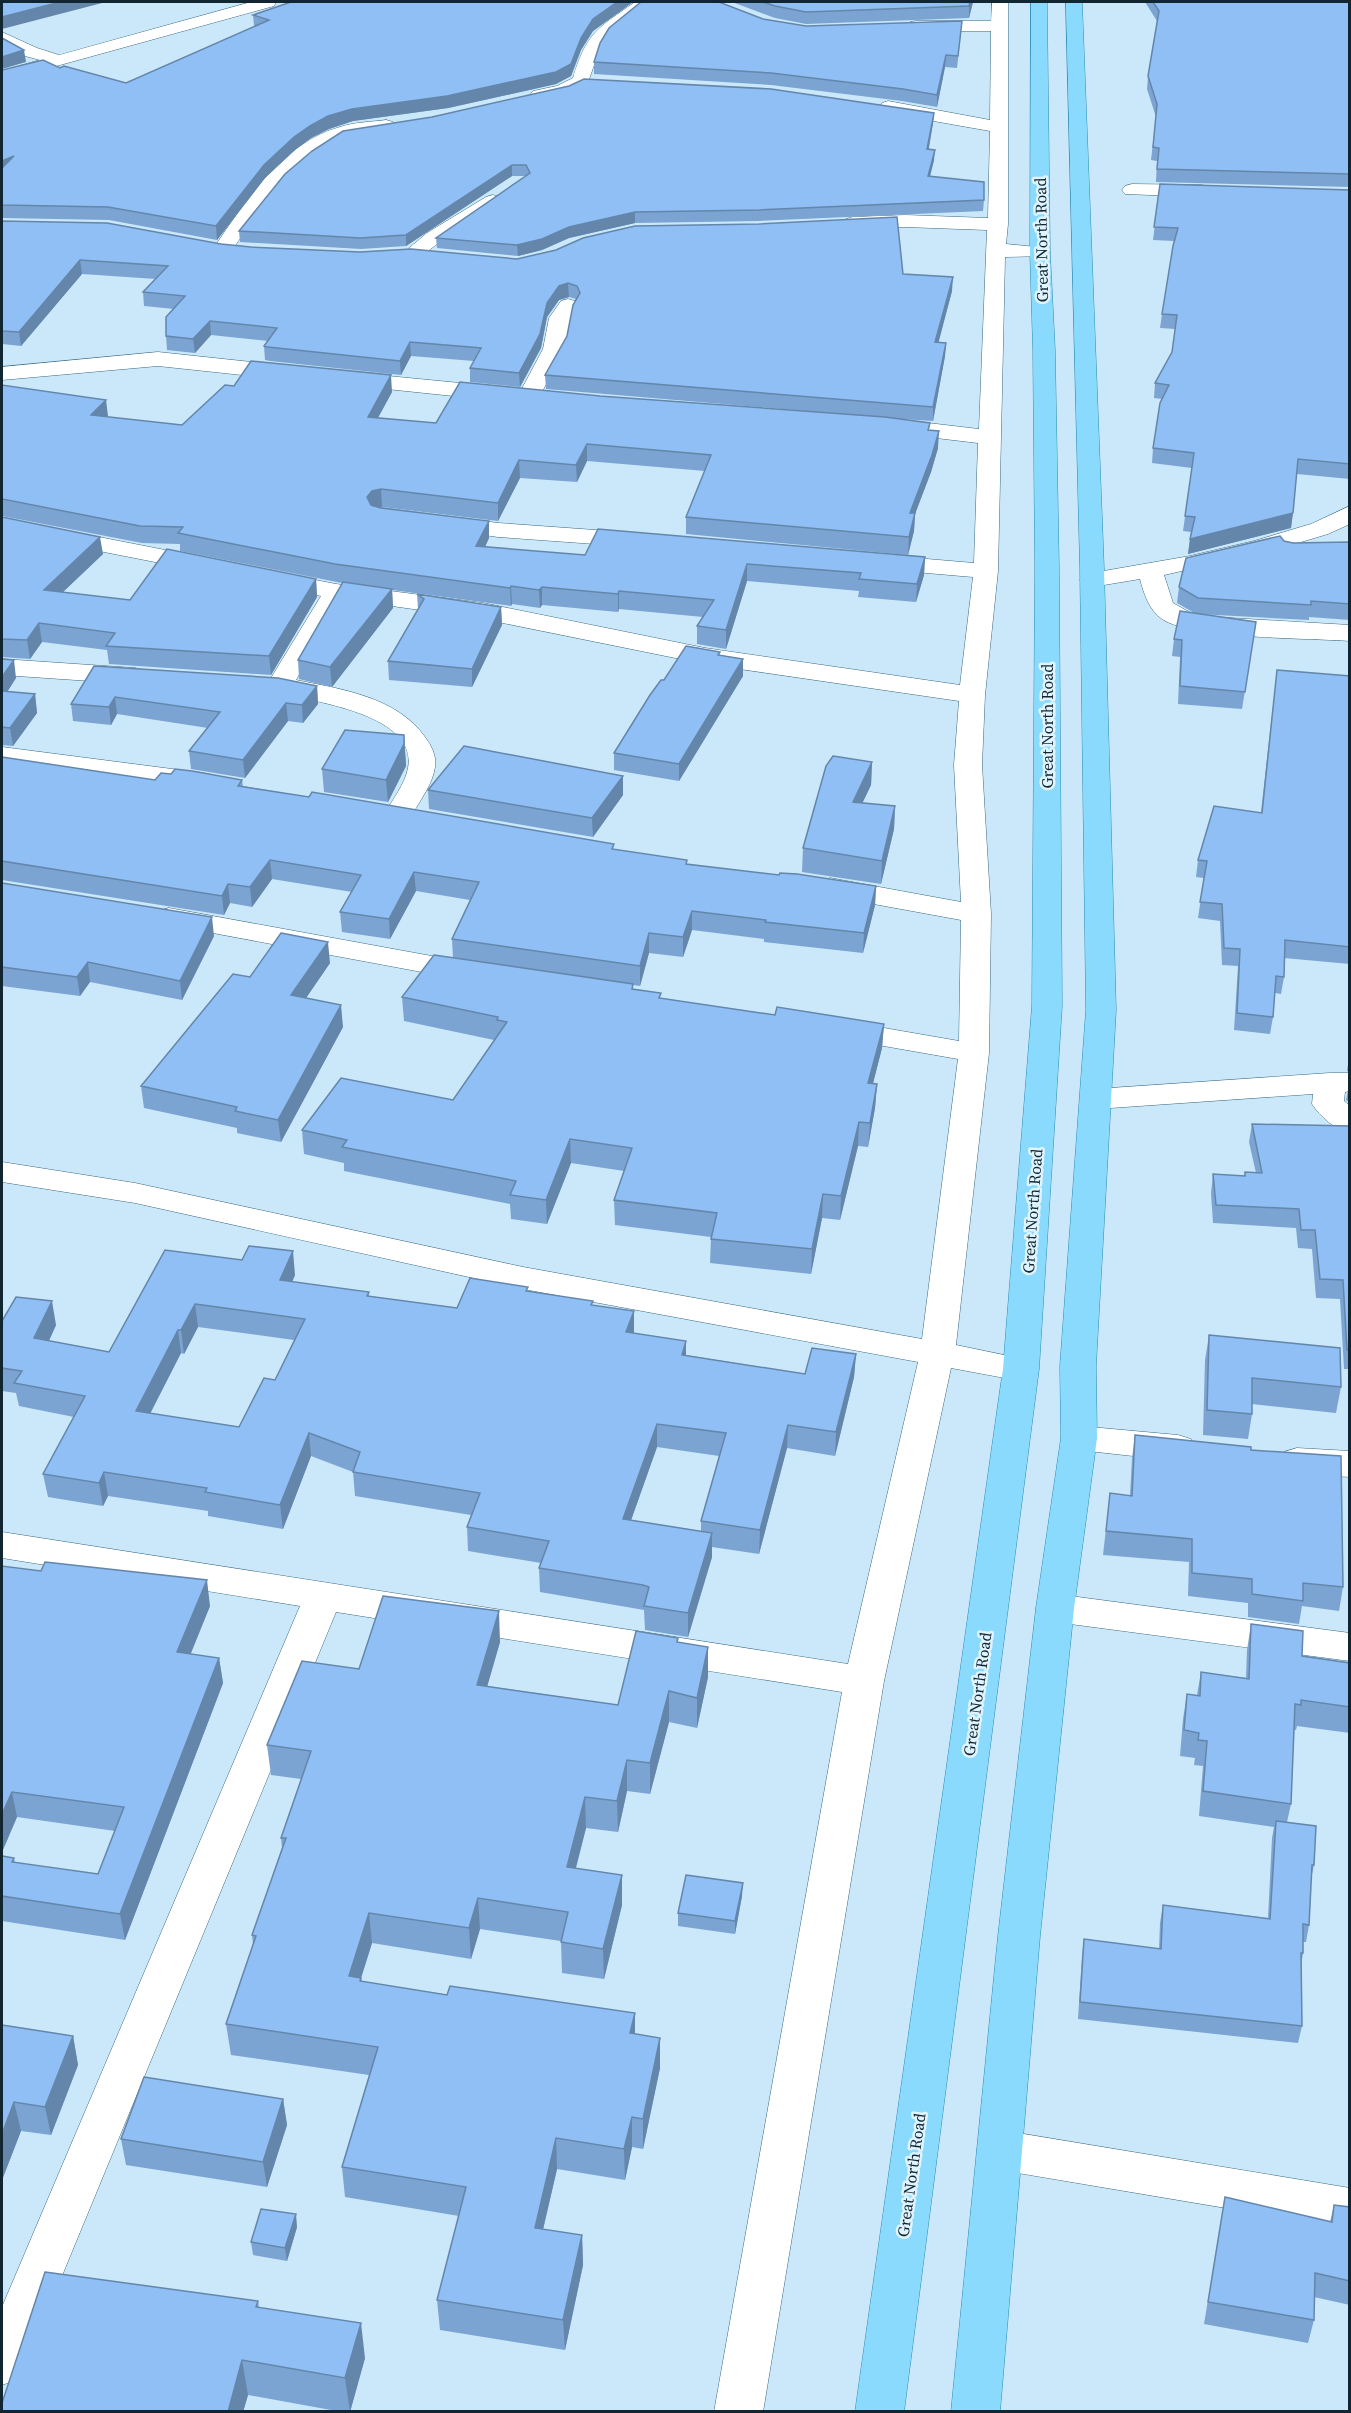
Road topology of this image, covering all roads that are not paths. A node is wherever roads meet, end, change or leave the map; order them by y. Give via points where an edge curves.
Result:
1 (268, 2) edge
2 (645, 2) edge
3 (1039, 2) edge
4 (1074, 2) edge
5 (999, 14) edge
6 (894, 27) edge
7 (2, 37) edge
8 (59, 60) junction
9 (2, 76) edge
10 (519, 100) edge
11 (871, 105) edge
12 (409, 123) edge
13 (999, 127) junction
14 (510, 188) edge
15 (1132, 190) dead end
16 (1224, 192) edge
17 (833, 224) edge
18 (996, 237) junction
19 (202, 245) edge
20 (1040, 252) junction
21 (435, 256) edge
22 (568, 305) dead end
23 (2, 374) edge
24 (874, 424) edge
25 (989, 437) junction
26 (1350, 513) edge
27 (417, 520) edge
28 (2, 525) edge
29 (656, 542) edge
30 (1328, 549) edge
31 (1251, 550) junction
32 (856, 560) edge
33 (986, 571) junction
34 (1151, 571) junction
35 (1092, 580) junction
36 (336, 591) junction
37 (1350, 633) edge
38 (2, 667) edge
39 (158, 678) edge
40 (247, 683) edge
41 (279, 685) junction
42 (972, 695) junction
43 (2, 754) edge
44 (229, 786) edge
45 (399, 814) edge
46 (803, 883) edge
47 (137, 911) edge
48 (976, 914) junction
49 (493, 976) edge
50 (810, 1024) edge
51 (974, 1053) junction
52 (1340, 1082) edge
53 (1096, 1099) junction
54 (1350, 1123) edge
55 (2, 1172) edge
56 (937, 1354) junction
57 (1021, 1369) junction
58 (1079, 1438) junction
59 (1209, 1451) edge
60 (1265, 1457) edge
61 (1350, 1464) edge
62 (2, 1545) edge
63 (323, 1596) junction
64 (1054, 1608) junction
65 (1350, 1647) edge
66 (864, 1681) junction
67 (1000, 2150) junction
68 (1350, 2209) edge
69 (2, 2363) edge
70 (738, 2412) edge
71 (879, 2412) edge
72 (975, 2412) edge

1 - 8 street
2 - 10 street via 600,35 589,54 590,82
3 - 20 main road, Great North Road
4 - 35 main road
5 - 6 street via 954,24
5 - 13 street
7 - 8 street via 31,52
8 - 9 street
11 - 13 street
12 - 19 street via 341,132 312,149 273,180 232,250
13 - 18 street
14 - 21 street via 403,254
15 - 16 street
17 - 18 street via 905,221
18 - 20 street
18 - 25 street
20 - 57 main road, Great North Road via 1047,568 1047,1006
22 - 23 street via 560,318 539,397 158,359
24 - 25 street
25 - 33 street
26 - 31 street via 1334,525
27 - 29 street
28 - 36 street
30 - 31 street
31 - 34 street
32 - 33 street
33 - 42 street
34 - 35 street
34 - 37 street via 1162,609 1176,619 1199,624
35 - 53 main road via 1101,1010
36 - 41 street
36 - 42 street via 483,611 705,656
38 - 39 street
40 - 41 street
41 - 45 street via 382,712 409,734 421,754 422,767
42 - 48 street via 968,765
43 - 44 street
46 - 48 street
47 - 49 street
48 - 51 street
50 - 51 street
51 - 56 street
52 - 53 street
52 - 54 street via 1328,1104
53 - 58 main road via 1078,1366
55 - 56 street via 135,1193 523,1278
56 - 57 street
56 - 66 street
57 - 71 main road, Great North Road
58 - 59 street
58 - 64 main road
60 - 61 street
62 - 63 street
63 - 66 street
63 - 69 street
64 - 65 street
64 - 67 main road
66 - 70 street
67 - 68 street
67 - 72 main road

